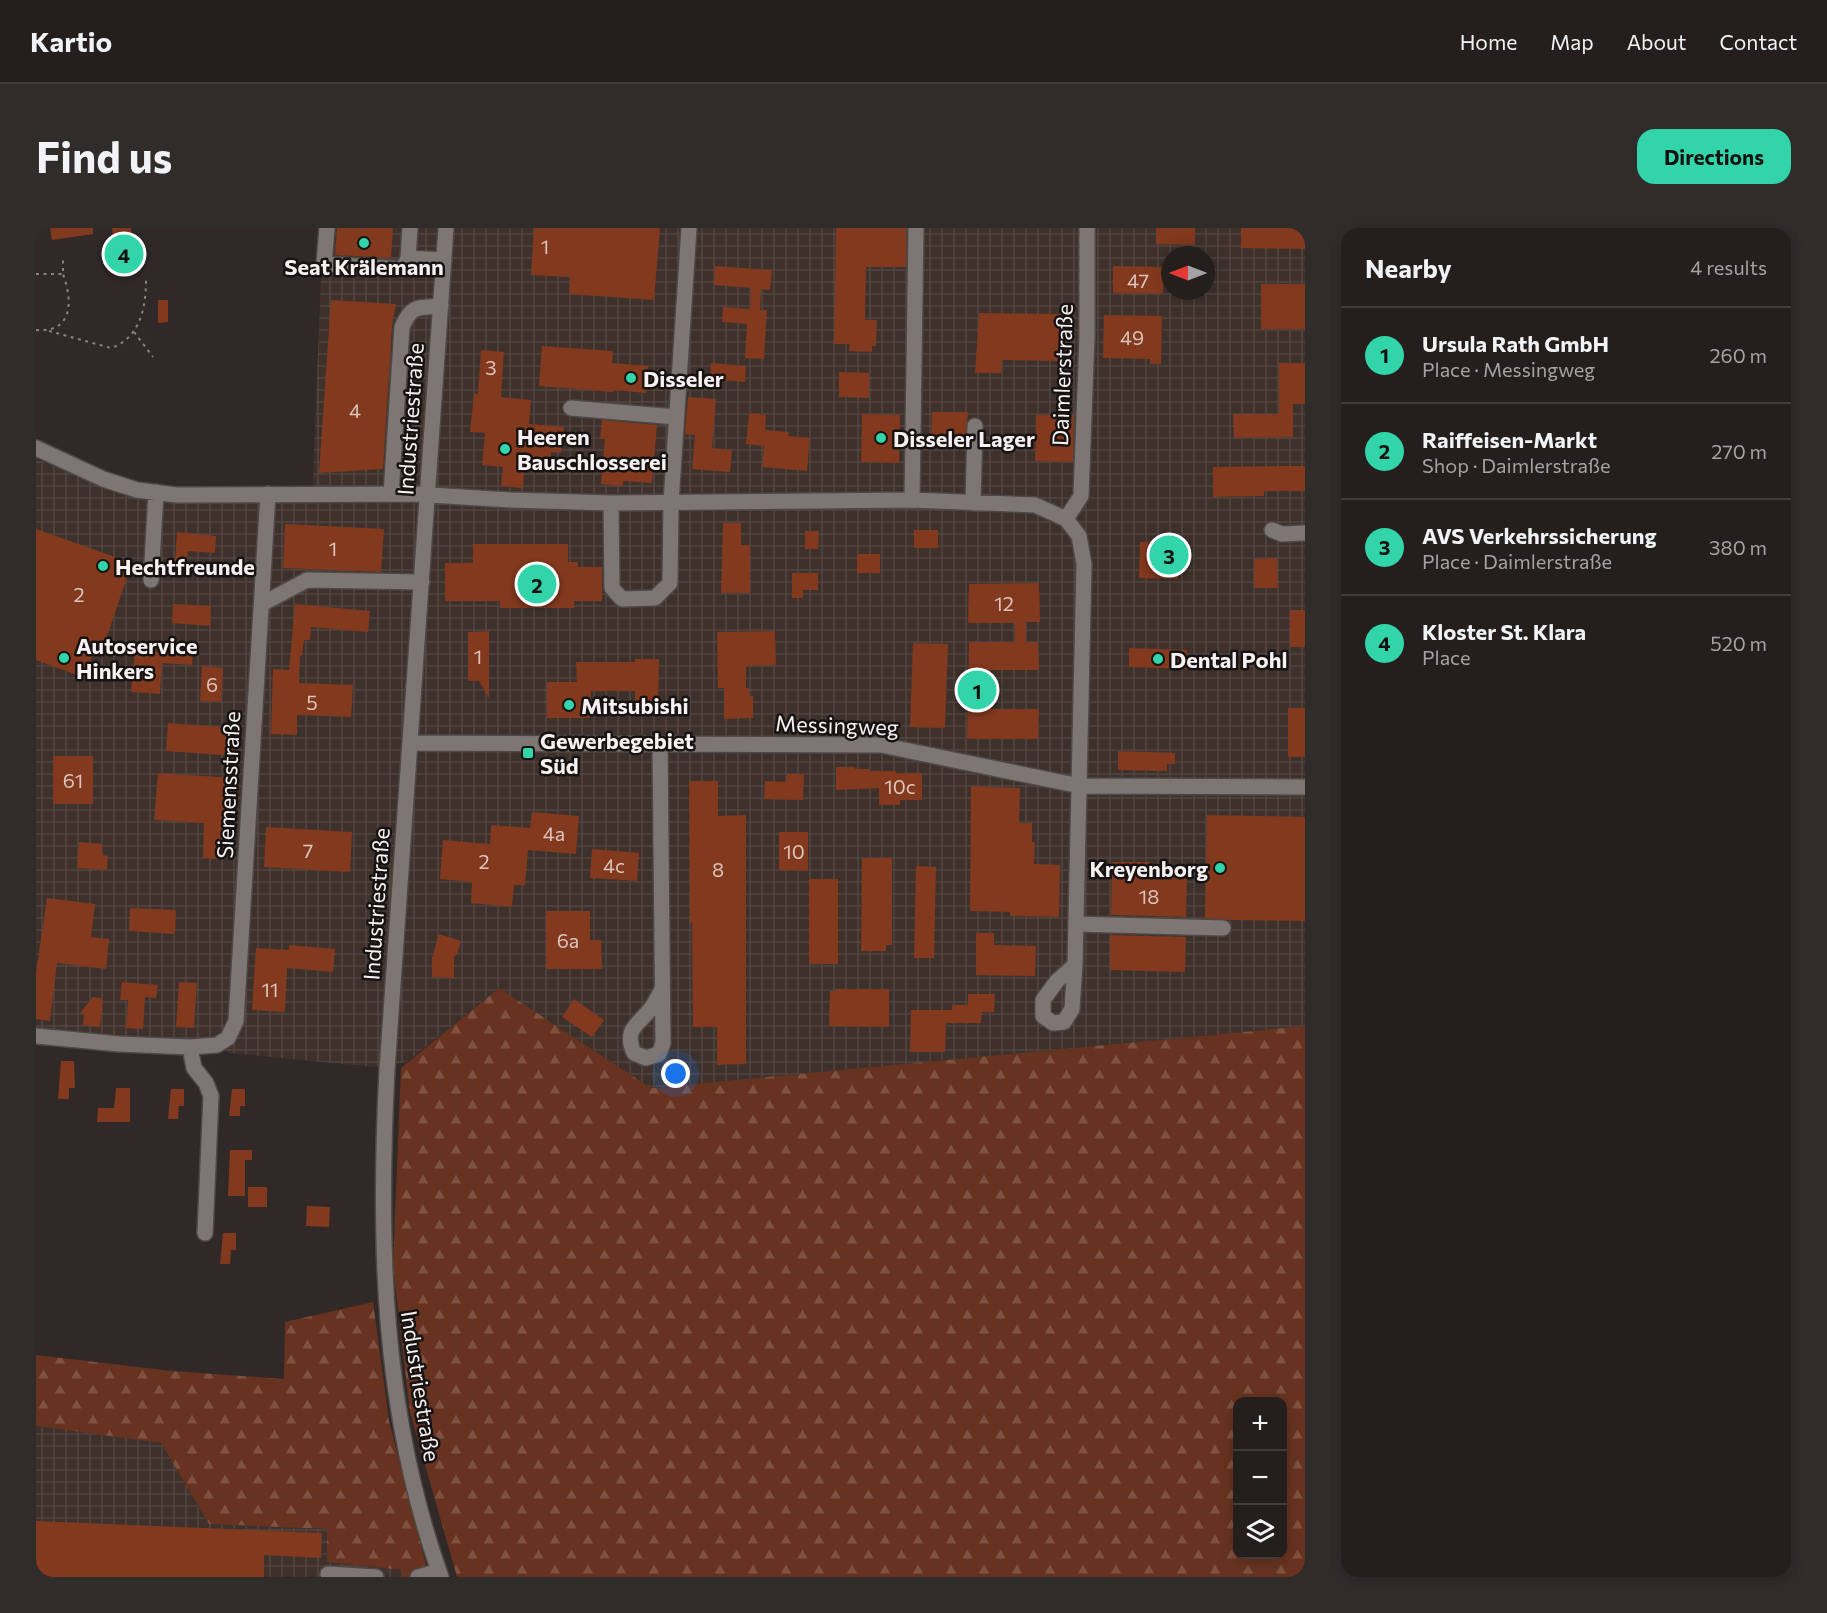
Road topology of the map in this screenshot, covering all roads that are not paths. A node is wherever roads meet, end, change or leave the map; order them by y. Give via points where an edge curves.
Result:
1 (327, 228) edge
2 (410, 228) edge
3 (446, 228) edge
4 (689, 228) edge
5 (916, 228) edge
6 (1088, 228) edge
7 (408, 258) junction
8 (444, 260) junction
9 (441, 306) junction
10 (571, 408) dead end
11 (676, 417) junction
12 (975, 426) dead end
13 (36, 448) edge
14 (156, 492) junction
15 (268, 494) junction
16 (391, 494) junction
17 (428, 495) junction
18 (912, 500) junction
19 (611, 503) junction
20 (671, 503) junction
21 (973, 503) junction
22 (1066, 519) junction
23 (1272, 530) dead end
24 (1305, 533) edge
25 (151, 580) dead end
26 (422, 582) junction
27 (262, 604) junction
28 (410, 743) junction
29 (660, 744) junction
30 (1080, 786) junction
31 (1305, 787) edge
32 (1076, 924) junction
33 (1222, 928) dead end
34 (1075, 965) dead end
35 (662, 989) dead end
36 (36, 1036) edge
37 (190, 1047) junction
38 (206, 1233) dead end
39 (328, 1574) dead end
40 (440, 1574) edge
41 (376, 1577) edge
42 (418, 1577) edge

1 - 7 street via 324,264 403,269
2 - 7 street
3 - 8 street, Industriestraße
4 - 11 street
5 - 18 street
6 - 22 street, Daimlerstraße via 1081,496
7 - 8 street
8 - 9 street, Industriestraße
9 - 16 street via 408,313 402,327
9 - 17 street, Industriestraße
10 - 11 street
11 - 20 street
12 - 21 street
13 - 14 street via 103,479
14 - 15 street
14 - 25 street
15 - 16 street
15 - 27 street, Siemensstraße
16 - 17 street
17 - 19 street
17 - 26 street, Industriestraße
18 - 20 street
18 - 21 street
19 - 20 street
19 - 20 street via 612,588 622,599 655,598 670,583
21 - 22 street via 1035,505
22 - 30 street via 1079,536 1084,564
23 - 24 street via 1282,534
26 - 27 street via 307,580
26 - 28 street, Industriestraße
27 - 37 street, Siemensstraße via 236,1021 228,1038 217,1045
28 - 29 street, Messingweg
28 - 40 street, Industriestraße via 383,1138 383,1266 399,1418
29 - 30 street, Messingweg via 881,745
29 - 35 street
30 - 31 street, Messingweg
30 - 32 street
32 - 33 street
32 - 34 street
36 - 37 street, Siemensstraße
37 - 38 street via 194,1068 211,1096
39 - 41 street
40 - 42 street

